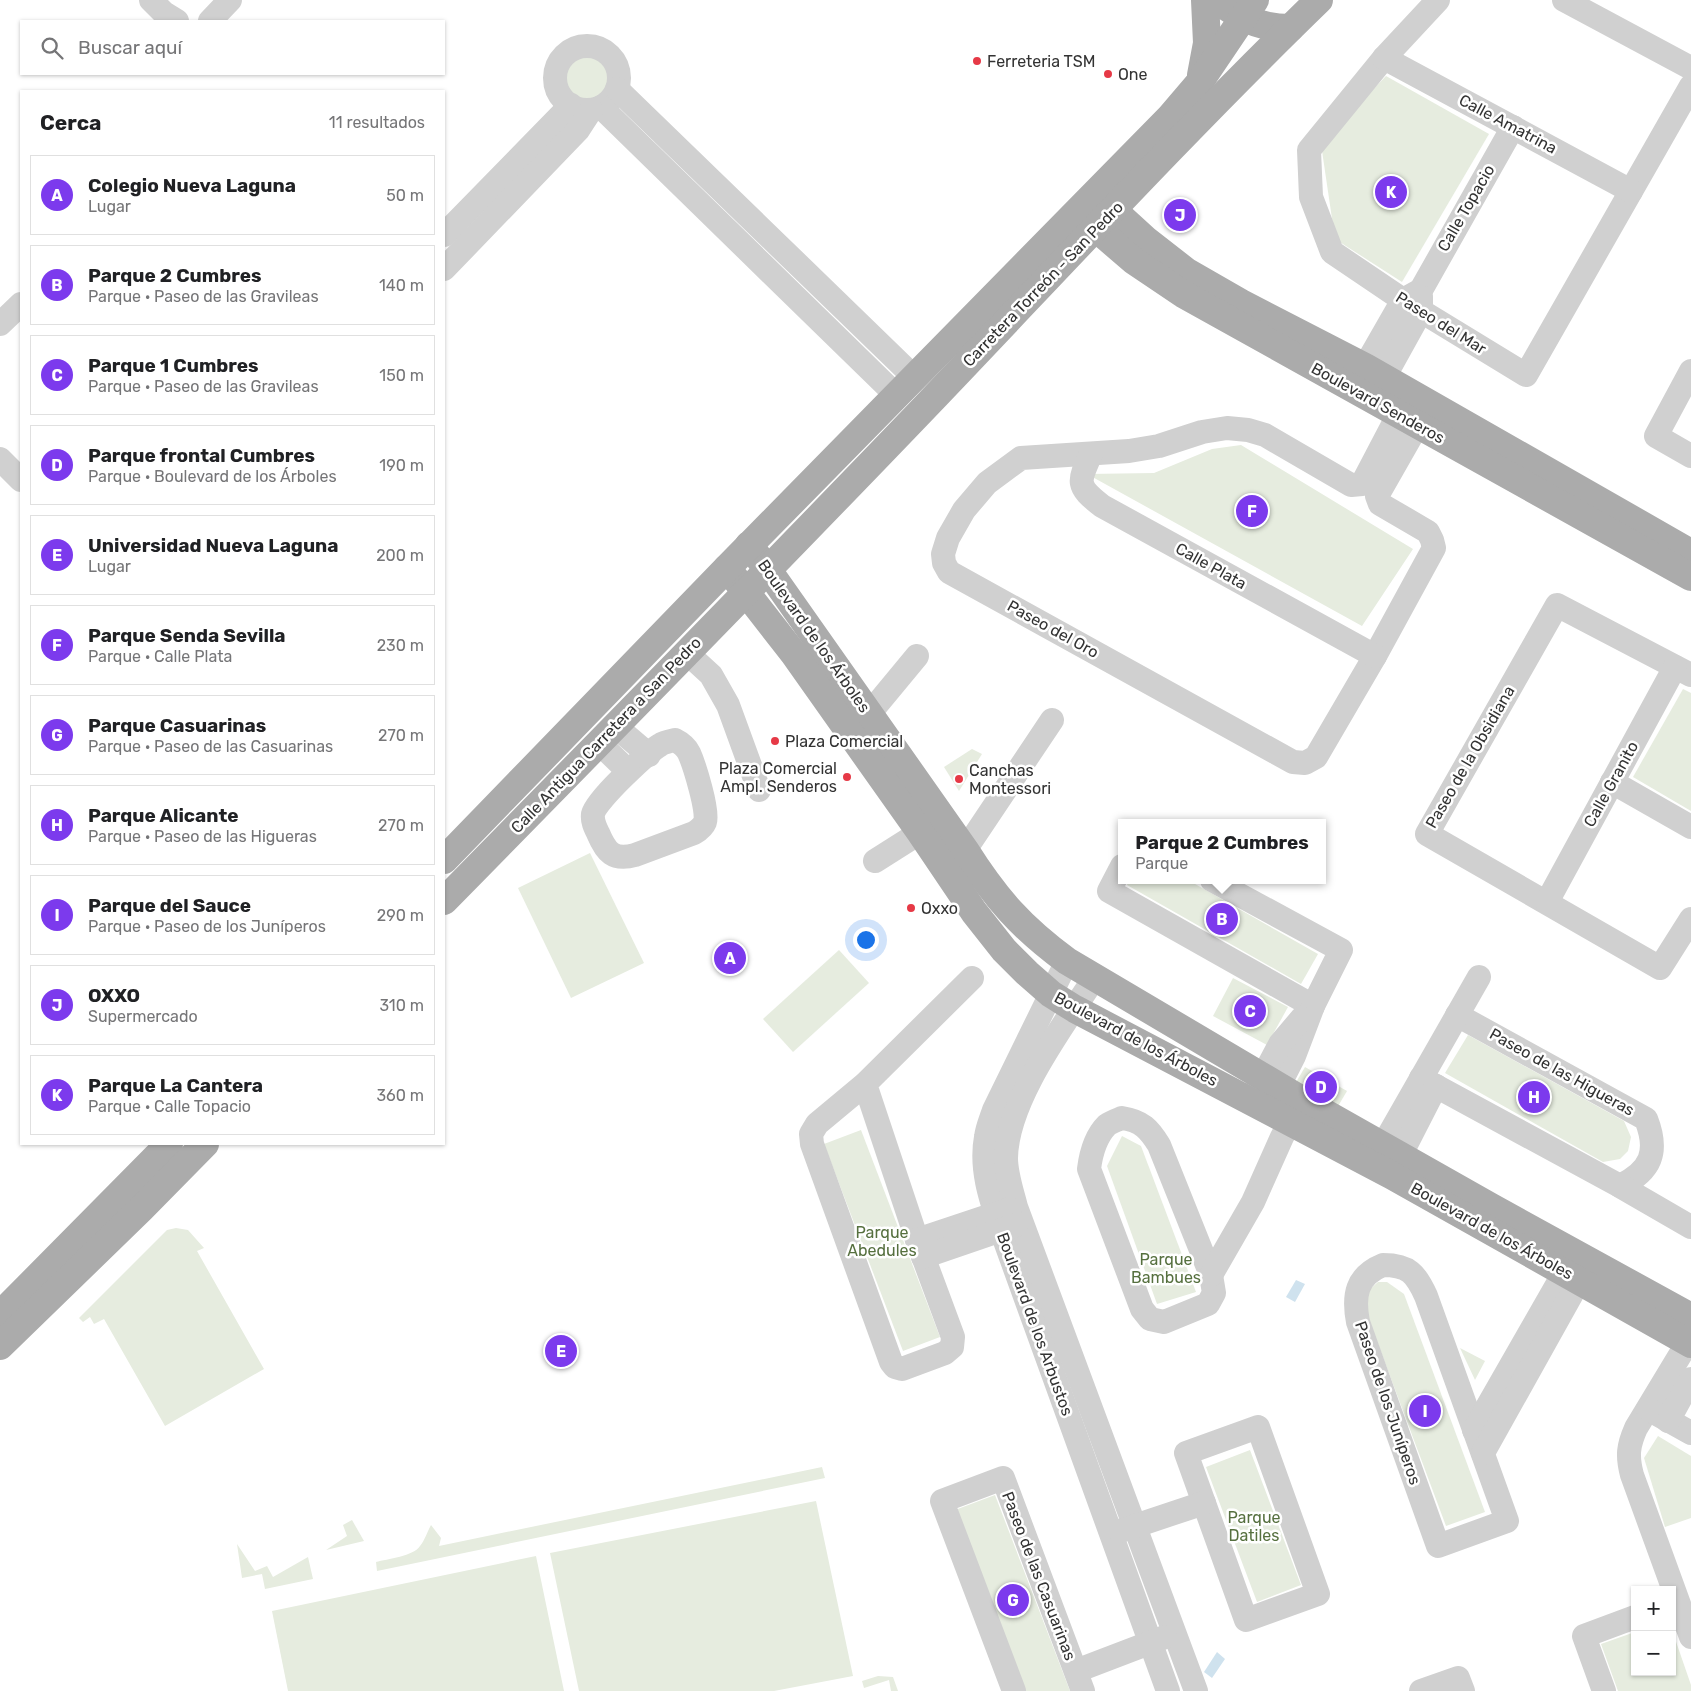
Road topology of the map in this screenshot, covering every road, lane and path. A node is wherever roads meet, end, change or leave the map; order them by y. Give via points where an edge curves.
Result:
1 (151, 0) edge
2 (230, 0) edge
3 (1205, 0) edge
4 (1217, 0) edge
5 (1438, 0) edge
6 (1564, 0) edge
7 (1313, 3) edge
8 (1249, 9) edge
9 (175, 20) edge
10 (211, 20) edge
11 (1290, 28) junction
12 (1384, 58) junction
13 (1691, 68) edge
14 (1199, 83) junction
15 (1691, 86) edge
16 (616, 89) junction
17 (588, 107) junction
18 (1513, 127) junction
19 (1631, 191) junction
20 (1095, 211) junction
21 (445, 234) edge
22 (445, 268) edge
23 (1415, 301) junction
24 (20, 305) edge
25 (0, 324) edge
26 (1691, 370) edge
27 (1368, 383) junction
28 (905, 386) junction
29 (1413, 409) junction
30 (1090, 454) junction
31 (1691, 456) edge
32 (0, 459) edge
33 (20, 479) edge
34 (749, 545) junction
35 (1691, 553) edge
36 (726, 568) junction
37 (768, 570) junction
38 (1691, 577) edge
39 (746, 593) junction
40 (687, 653) junction
41 (917, 656) dead end
42 (1375, 656) junction
43 (1683, 671) edge
44 (869, 714) junction
45 (1052, 720) dead end
46 (607, 734) junction
47 (648, 755) junction
48 (628, 771) junction
49 (1612, 782) junction
50 (759, 790) dead end
51 (932, 825) junction
52 (1691, 827) edge
53 (965, 850) junction
54 (445, 859) edge
55 (875, 861) dead end
56 (1118, 874) edge
57 (1219, 884) edge
58 (445, 900) edge
59 (1547, 902) junction
60 (1691, 919) edge
61 (1067, 961) junction
62 (1479, 976) dead end
63 (1095, 977) junction
64 (972, 978) dead end
65 (1051, 994) junction
66 (1313, 1006) junction
67 (1075, 1009) junction
68 (1457, 1015) junction
69 (1428, 1082) junction
70 (865, 1084) junction
71 (1264, 1094) junction
72 (1303, 1115) junction
73 (168, 1145) edge
74 (204, 1145) edge
75 (1387, 1160) junction
76 (1620, 1186) junction
77 (133, 1200) junction
78 (1009, 1218) junction
79 (1691, 1227) edge
80 (920, 1248) junction
81 (1577, 1267) junction
82 (1211, 1275) junction
83 (0, 1315) edge
84 (1690, 1335) edge
85 (0, 1346) edge
86 (1691, 1379) edge
87 (1648, 1409) junction
88 (1668, 1421) junction
89 (1474, 1430) junction
90 (1691, 1433) edge
91 (1482, 1453) junction
92 (1204, 1503) junction
93 (1134, 1526) junction
94 (1111, 1534) junction
95 (1670, 1586) edge
96 (1676, 1604) edge
97 (1631, 1618) edge
98 (1175, 1634) junction
99 (1691, 1637) edge
100 (1151, 1642) junction
101 (1079, 1681) edge
102 (1014, 1691) edge
103 (1168, 1691) edge
104 (1196, 1691) edge
105 (1421, 1691) edge
106 (1463, 1691) edge
107 (1604, 1691) edge

1 - 9 street
2 - 10 street
3 - 14 main road via 1207,42
4 - 8 main road
5 - 12 street, Paseo del Mar
6 - 13 street
7 - 11 main road, Carretera Torreón - San Pedro
8 - 11 main road via 1262,26
8 - 14 main road, Carretera Torreón - San Pedro
11 - 20 main road, Carretera Torreón - San Pedro
12 - 18 street, Calle Amatrina
12 - 23 street, Paseo del Mar via 1309,150 1311,197 1332,252
14 - 20 main road, Carretera Torreón - San Pedro
15 - 19 street, Paseo del Mar
16 - 17 street via 610,100
16 - 17 street via 618,71 607,53 587,46 568,52 556,69 557,90 563,99
16 - 28 street
17 - 21 street
17 - 22 street via 578,130
17 - 28 street
18 - 19 street, Calle Amatrina
18 - 23 street, Calle Topacio
19 - 23 street, Paseo del Mar via 1526,376
20 - 27 main road, Boulevard Senderos via 1134,261 1183,294
20 - 28 main road, Carretera Torreón - San Pedro
20 - 37 main road, Carretera Torreón - San Pedro
23 - 27 street, Calle Topacio
24 - 25 street
26 - 31 street via 1656,436
27 - 29 main road, Boulevard Senderos
28 - 34 main road, Carretera Torreón - San Pedro
29 - 30 street, Paseo del Oro via 1362,484 1356,486 1266,435 1241,429 1202,432 1159,446
29 - 35 main road, Boulevard Senderos
29 - 38 main road, Boulevard Senderos
29 - 42 street, Paseo del Oro via 1377,496 1380,504 1428,532 1434,548
30 - 42 street, Calle Plata via 1081,482 1085,491 1102,506
30 - 42 street, Paseo del Oro via 1021,458 987,483 964,510 948,538 942,554 950,572 1294,762 1305,763 1316,757
32 - 33 street
34 - 36 main road, Carretera Torreón - San Pedro
34 - 37 main road, Boulevard de los Árboles
36 - 39 main road, Boulevard de los Árboles
36 - 54 main road, Calle Antigua Carretera a San Pedro
37 - 39 main road, Calle Antigua Carretera a San Pedro
37 - 44 main road, Boulevard de los Árboles
39 - 40 main road, Calle Antigua Carretera a San Pedro
39 - 51 main road, Boulevard de los Árboles
40 - 46 main road, Calle Antigua Carretera a San Pedro
40 - 50 street via 711,675 728,705
41 - 44 street
43 - 49 street, Calle Granito
43 - 59 street, Paseo de la Obsidiana via 1557,605 1426,834
44 - 51 main road, Boulevard de los Árboles
45 - 53 street
46 - 47 street
46 - 48 street
46 - 58 main road, Calle Antigua Carretera a San Pedro
47 - 48 street
47 - 48 street via 660,744 675,740 685,748 705,808 705,823 699,830 627,857 616,856 606,850 593,822 594,812
49 - 52 street
49 - 59 street, Calle Granito
51 - 53 main road, Boulevard de los Árboles
51 - 55 street
51 - 65 main road, Boulevard de los Árboles via 974,912 1004,950
53 - 61 main road, Boulevard de los Árboles via 1005,907
56 - 66 street via 1109,891
57 - 66 street via 1341,950
59 - 60 street, Paseo de la Obsidiana via 1660,968
61 - 63 main road, Boulevard de los Árboles
61 - 65 street, Boulevard de los Arbustos
62 - 68 street
63 - 67 street, Boulevard de los Arbustos
63 - 71 main road, Boulevard de los Árboles
64 - 70 street
65 - 67 main road, Boulevard de los Árboles
65 - 78 street, Boulevard de los Arbustos via 994,1110 986,1137 986,1177
66 - 71 street via 1294,1056
67 - 71 main road, Boulevard de los Árboles
67 - 78 street, Boulevard de los Arbustos via 1026,1089 1012,1123 1006,1159
68 - 69 street
68 - 76 street, Paseo de las Higueras via 1646,1119 1652,1134 1652,1151 1646,1166 1635,1179
69 - 75 street
69 - 76 street
70 - 80 street
70 - 80 street via 816,1124 811,1134 812,1144 891,1362 902,1369 945,1353 952,1347 953,1337
71 - 72 main road, Boulevard de los Árboles
72 - 75 main road, Boulevard de los Árboles
72 - 82 street via 1282,1137 1253,1202
73 - 77 main road
74 - 77 main road
75 - 81 main road, Boulevard de los Árboles
76 - 79 street
77 - 83 main road
77 - 85 main road
78 - 80 street
78 - 93 street, Boulevard de los Arbustos
78 - 94 street, Boulevard de los Arbustos
81 - 84 main road, Boulevard de los Árboles
81 - 89 street
81 - 91 street
82 - 82 street via 1214,1292 1208,1304 1164,1322 1150,1319 1142,1309 1089,1168 1091,1154 1108,1124 1122,1118 1149,1129 1159,1146
84 - 87 street
86 - 88 street
87 - 88 street
87 - 95 street via 1630,1441 1628,1458
88 - 90 street
89 - 91 street, Paseo de los Juníperos
89 - 91 street, Paseo de los Juníperos via 1418,1280 1408,1270 1396,1265 1373,1269 1363,1278 1357,1291 1358,1322 1438,1546 1507,1521
92 - 92 street via 1246,1620 1318,1594 1258,1427 1186,1453
92 - 93 street
93 - 94 street
93 - 98 street, Boulevard de los Arbustos
94 - 100 street, Boulevard de los Arbustos
96 - 99 street
97 - 107 street via 1584,1636
98 - 100 street, Paseo de las Casuarinas
98 - 104 street, Boulevard de los Arbustos
100 - 101 street, Paseo de las Casuarinas
100 - 103 street, Boulevard de los Arbustos
101 - 102 street, Paseo de las Casuarinas via 1003,1478 942,1501
105 - 106 street via 1458,1678

